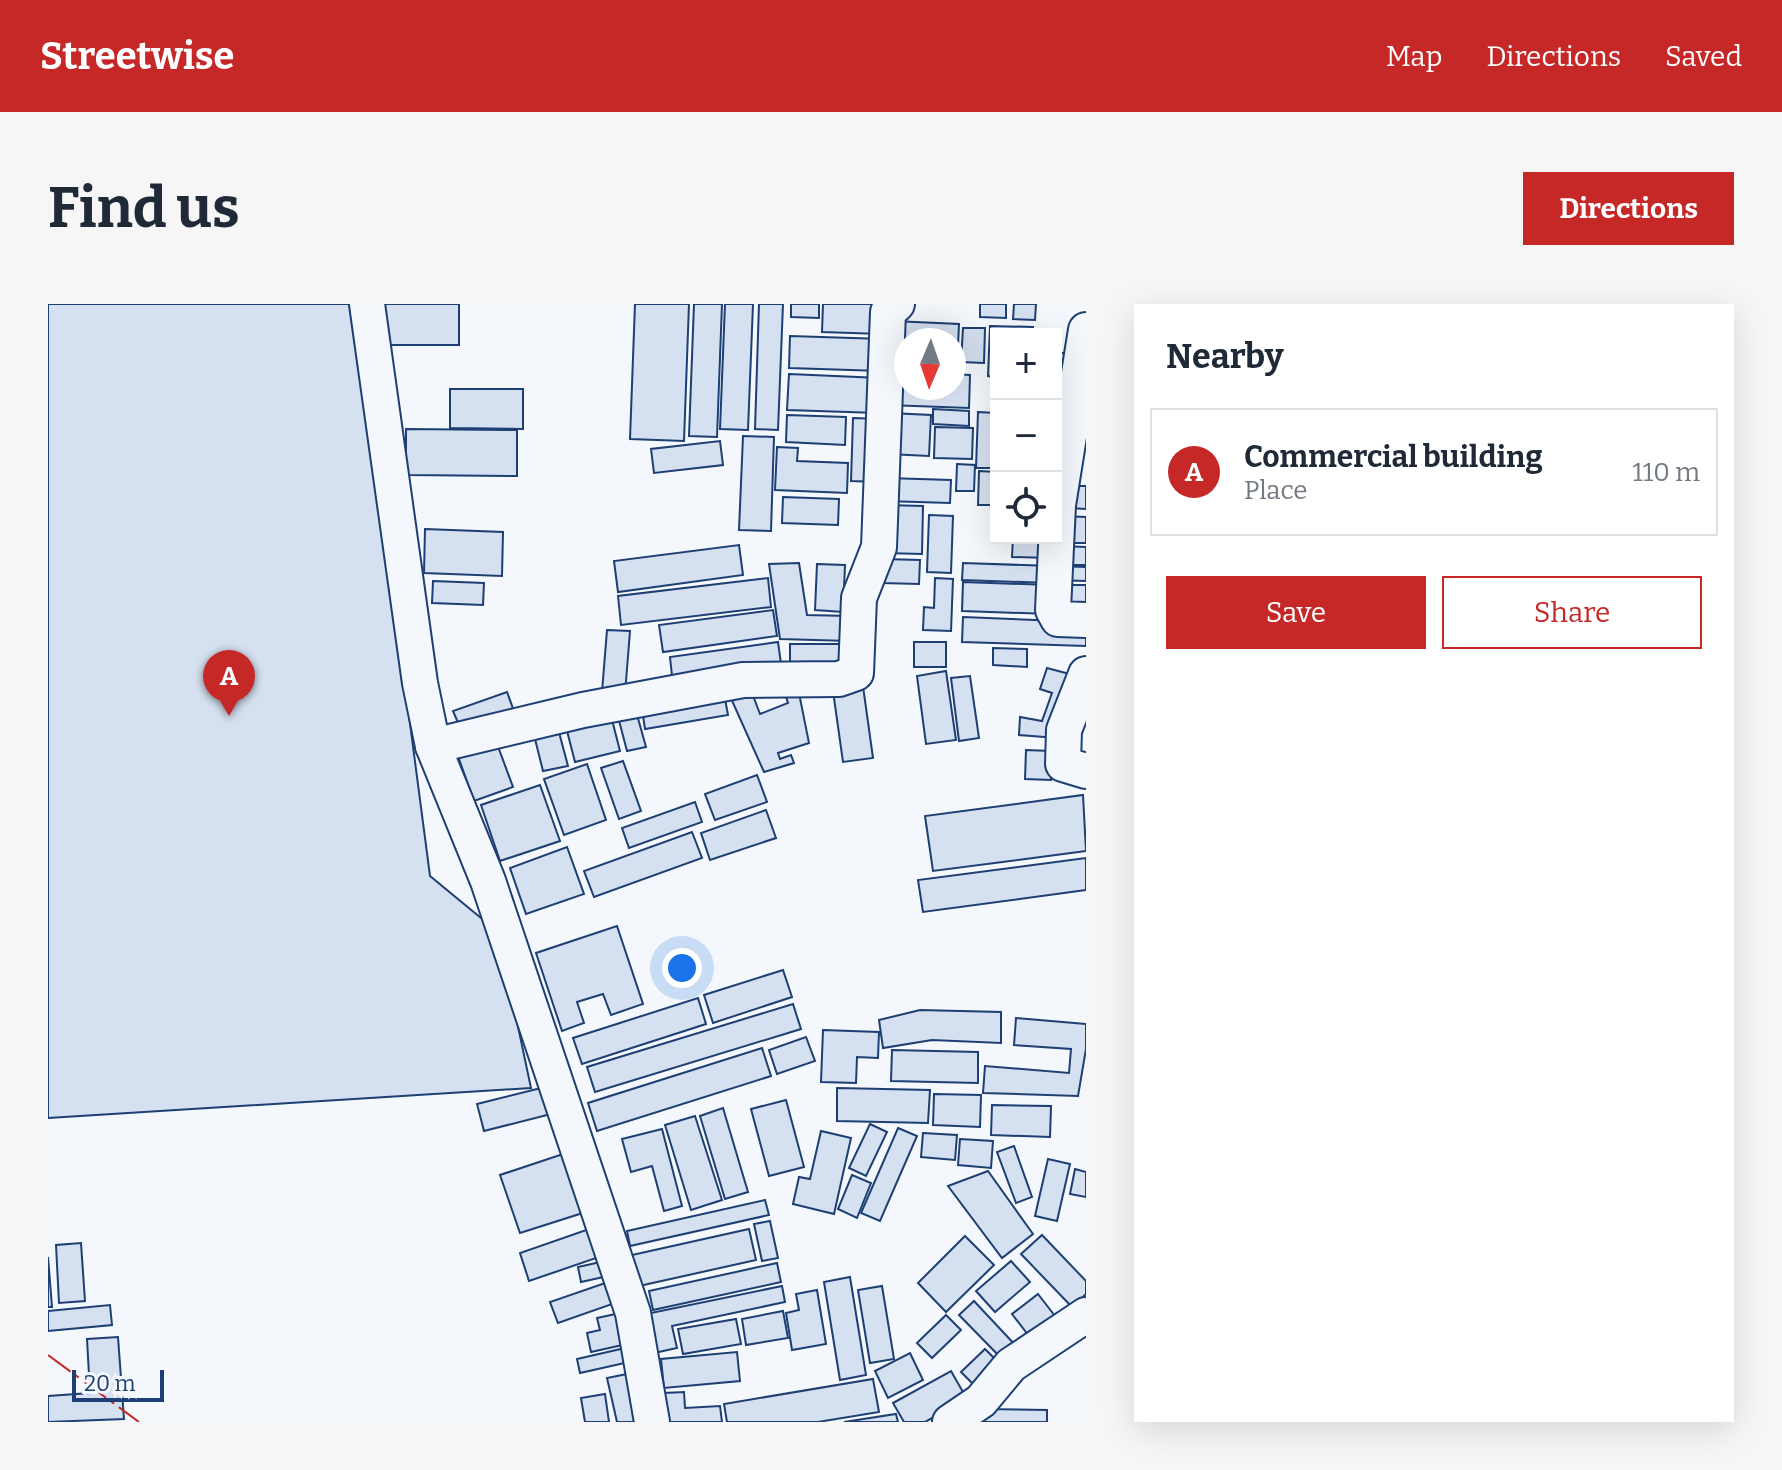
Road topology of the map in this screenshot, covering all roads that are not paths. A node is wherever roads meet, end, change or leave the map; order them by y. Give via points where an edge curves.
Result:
1 (367, 304) edge
2 (897, 304) edge
3 (1086, 330) edge
4 (1086, 620) edge
5 (1086, 674) edge
6 (433, 746) junction
7 (1086, 771) edge
8 (1086, 1315) edge
9 (652, 1422) edge
10 (950, 1422) edge

1 - 6 street
2 - 6 street via 888,312 879,547 859,598 856,673 839,679 743,680
3 - 4 street via 1058,505 1053,610 1058,619
5 - 7 street via 1064,730 1063,764
6 - 9 street via 488,881 633,1313
8 - 10 street via 1011,1365 981,1401

